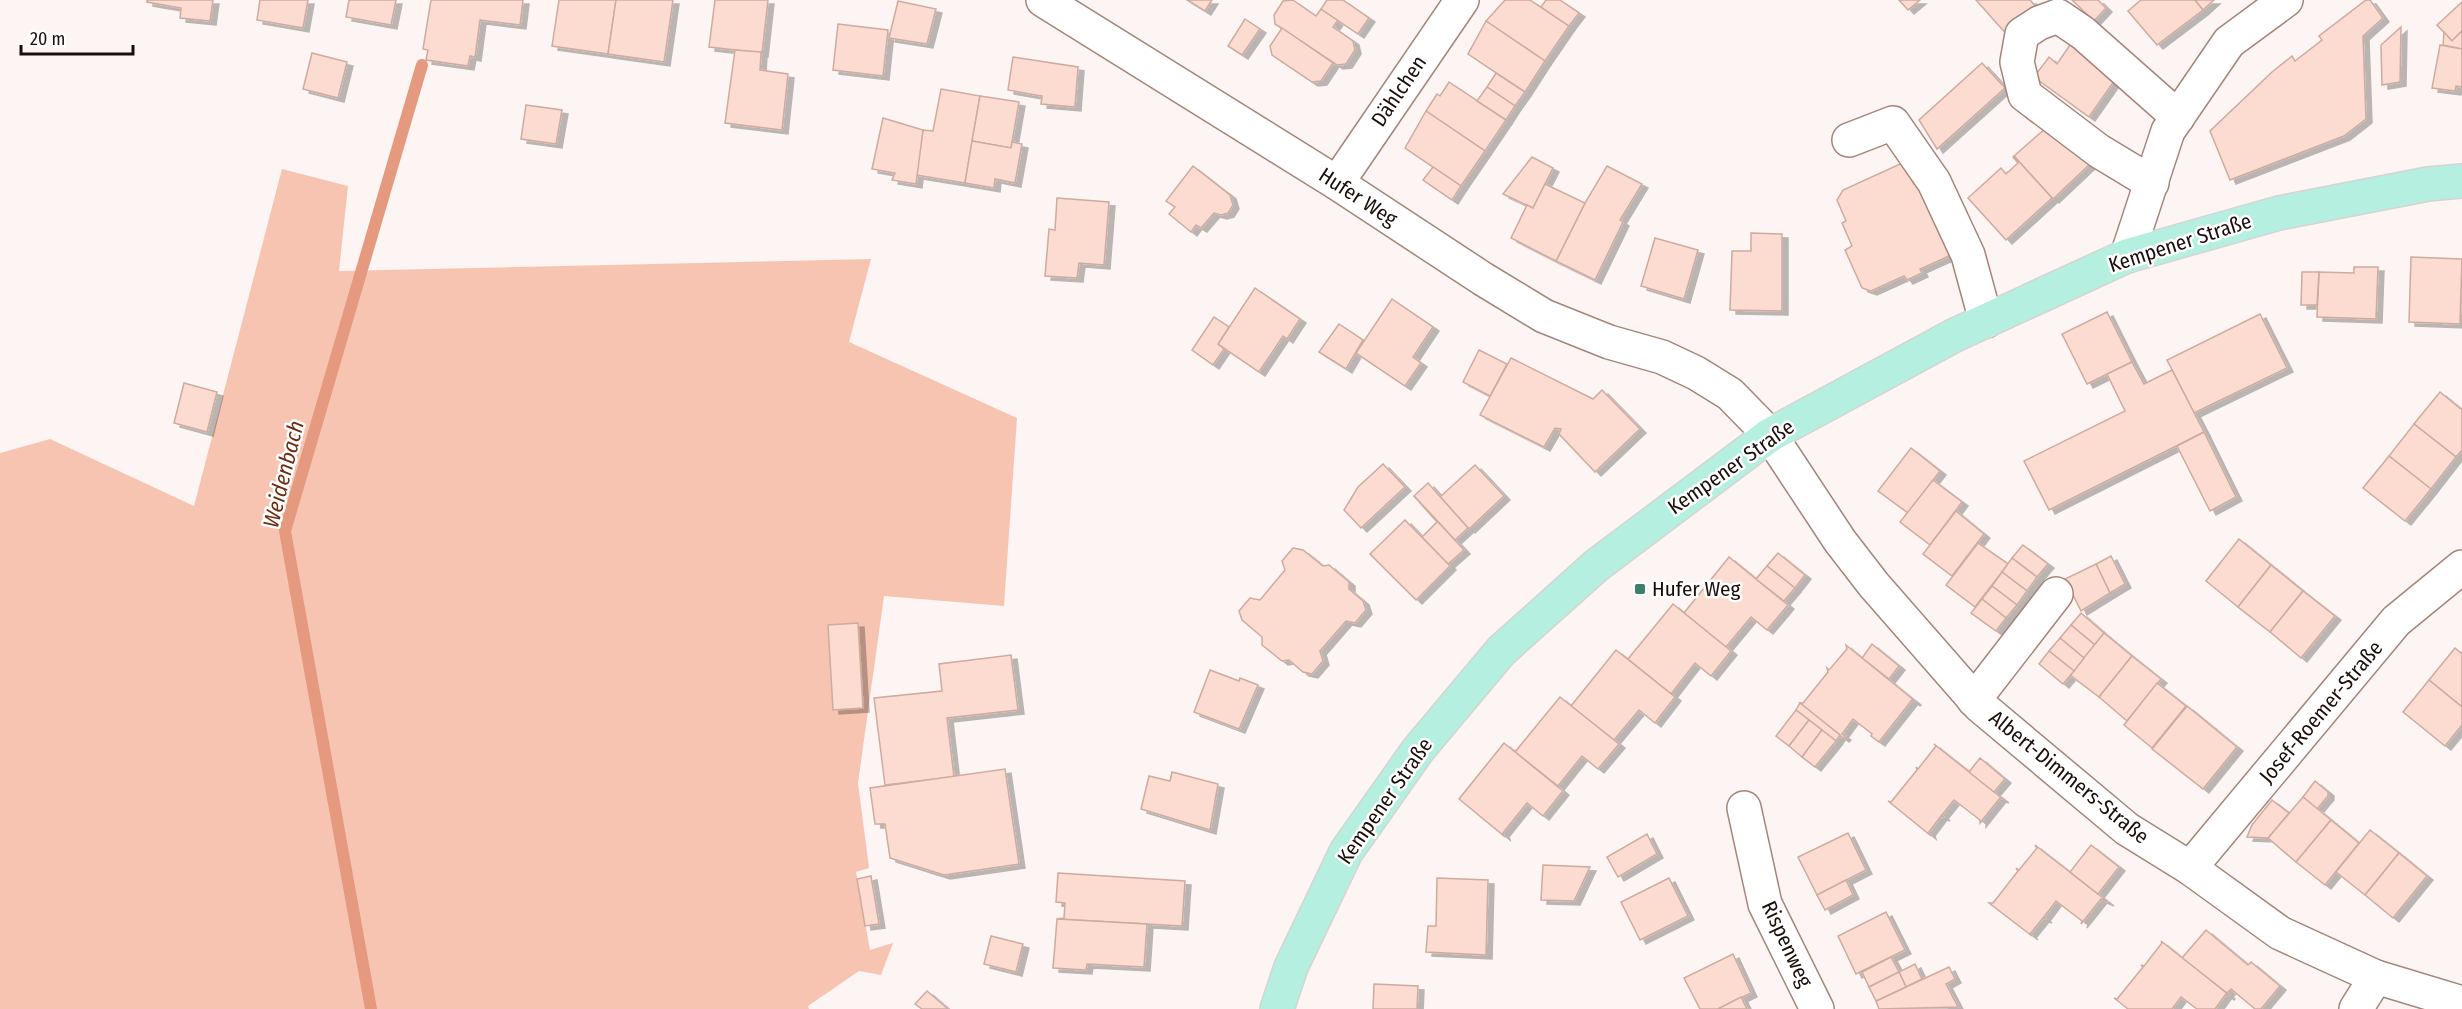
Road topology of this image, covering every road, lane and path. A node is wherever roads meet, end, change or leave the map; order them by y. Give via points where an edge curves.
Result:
1 (1043, 0) edge
2 (1462, 0) edge
3 (2286, 0) edge
4 (2178, 117) junction
5 (1849, 140) dead end
6 (2462, 181) edge
7 (1337, 183) junction
8 (2152, 183) junction
9 (2127, 256) junction
10 (1986, 321) junction
11 (1770, 435) junction
12 (2462, 567) edge
13 (2056, 594) dead end
14 (1974, 700) junction
15 (1744, 808) dead end
16 (2190, 868) junction
17 (2376, 977) junction
18 (2462, 1003) edge
19 (1277, 1009) edge
20 (1817, 1009) edge
21 (2356, 1009) edge

1 - 7 street, Hufer Weg
2 - 7 street, Dählchen
3 - 4 street via 2229,42
4 - 8 street via 2168,131
4 - 8 street via 2083,33 2058,16 2022,34 2017,62 2025,95 2099,151
5 - 10 street via 1893,123 1934,182 1968,255
6 - 9 main road, Kempener Straße via 2279,213
7 - 11 street, Hufer Weg via 1544,316 1609,342 1662,357 1696,373 1730,394
8 - 9 street
9 - 10 main road, Kempener Straße
10 - 11 main road, Kempener Straße
11 - 14 street, Albert-Dimmers-Straße via 1840,541
11 - 19 main road, Kempener Straße via 1597,565 1501,651 1418,750 1352,843 1317,910
12 - 16 street, Josef-Roemer-Straße via 2396,621
13 - 14 street
14 - 16 street, Albert-Dimmers-Straße via 2127,829
15 - 20 street, Rispenweg via 1765,904
16 - 17 street, Albert-Dimmers-Straße via 2280,933
17 - 18 street, Albert-Dimmers-Straße
17 - 21 street

